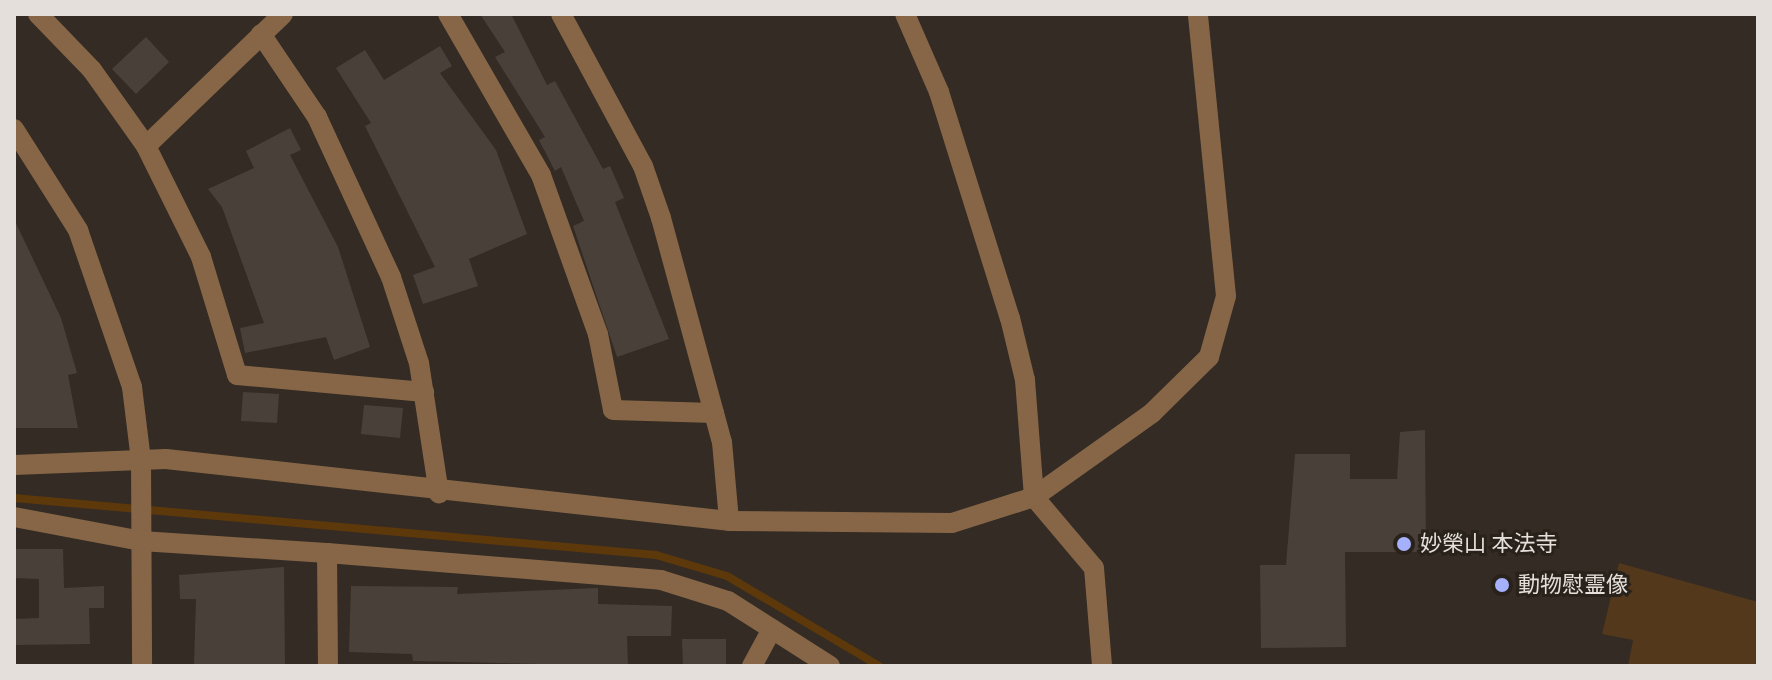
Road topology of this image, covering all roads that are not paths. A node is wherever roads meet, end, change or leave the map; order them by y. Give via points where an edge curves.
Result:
1 (38, 14) edge
2 (283, 14) edge
3 (448, 14) edge
4 (561, 14) edge
5 (905, 14) edge
6 (1198, 14) edge
7 (261, 34) junction
8 (14, 129) edge
9 (146, 146) junction
10 (424, 392) junction
11 (714, 413) junction
12 (141, 460) junction
13 (14, 465) edge
14 (439, 493) junction
15 (1034, 497) junction
16 (14, 517) edge
17 (729, 521) junction
18 (141, 541) junction
19 (327, 553) junction
20 (772, 629) junction
21 (142, 666) edge
22 (328, 666) edge
23 (752, 666) edge
24 (830, 666) edge
25 (1102, 666) edge

1 - 9 street via 92,70
2 - 7 street
3 - 11 street via 541,175 598,334 613,410
4 - 11 street via 643,166
5 - 15 street via 939,92 1010,318 1025,380
6 - 15 street via 1226,296 1209,357 1152,413
7 - 9 street
7 - 10 street via 343,168 391,277
8 - 12 street via 52,181 100,281 132,387
9 - 10 street via 201,257 237,375
10 - 14 street
11 - 17 street
12 - 13 street
12 - 14 street
12 - 18 street
14 - 17 street
15 - 17 street via 952,523
15 - 25 street via 1094,568
16 - 18 street
18 - 19 street
18 - 21 street
19 - 20 street via 661,580 728,601
19 - 22 street
20 - 23 street
20 - 24 street

